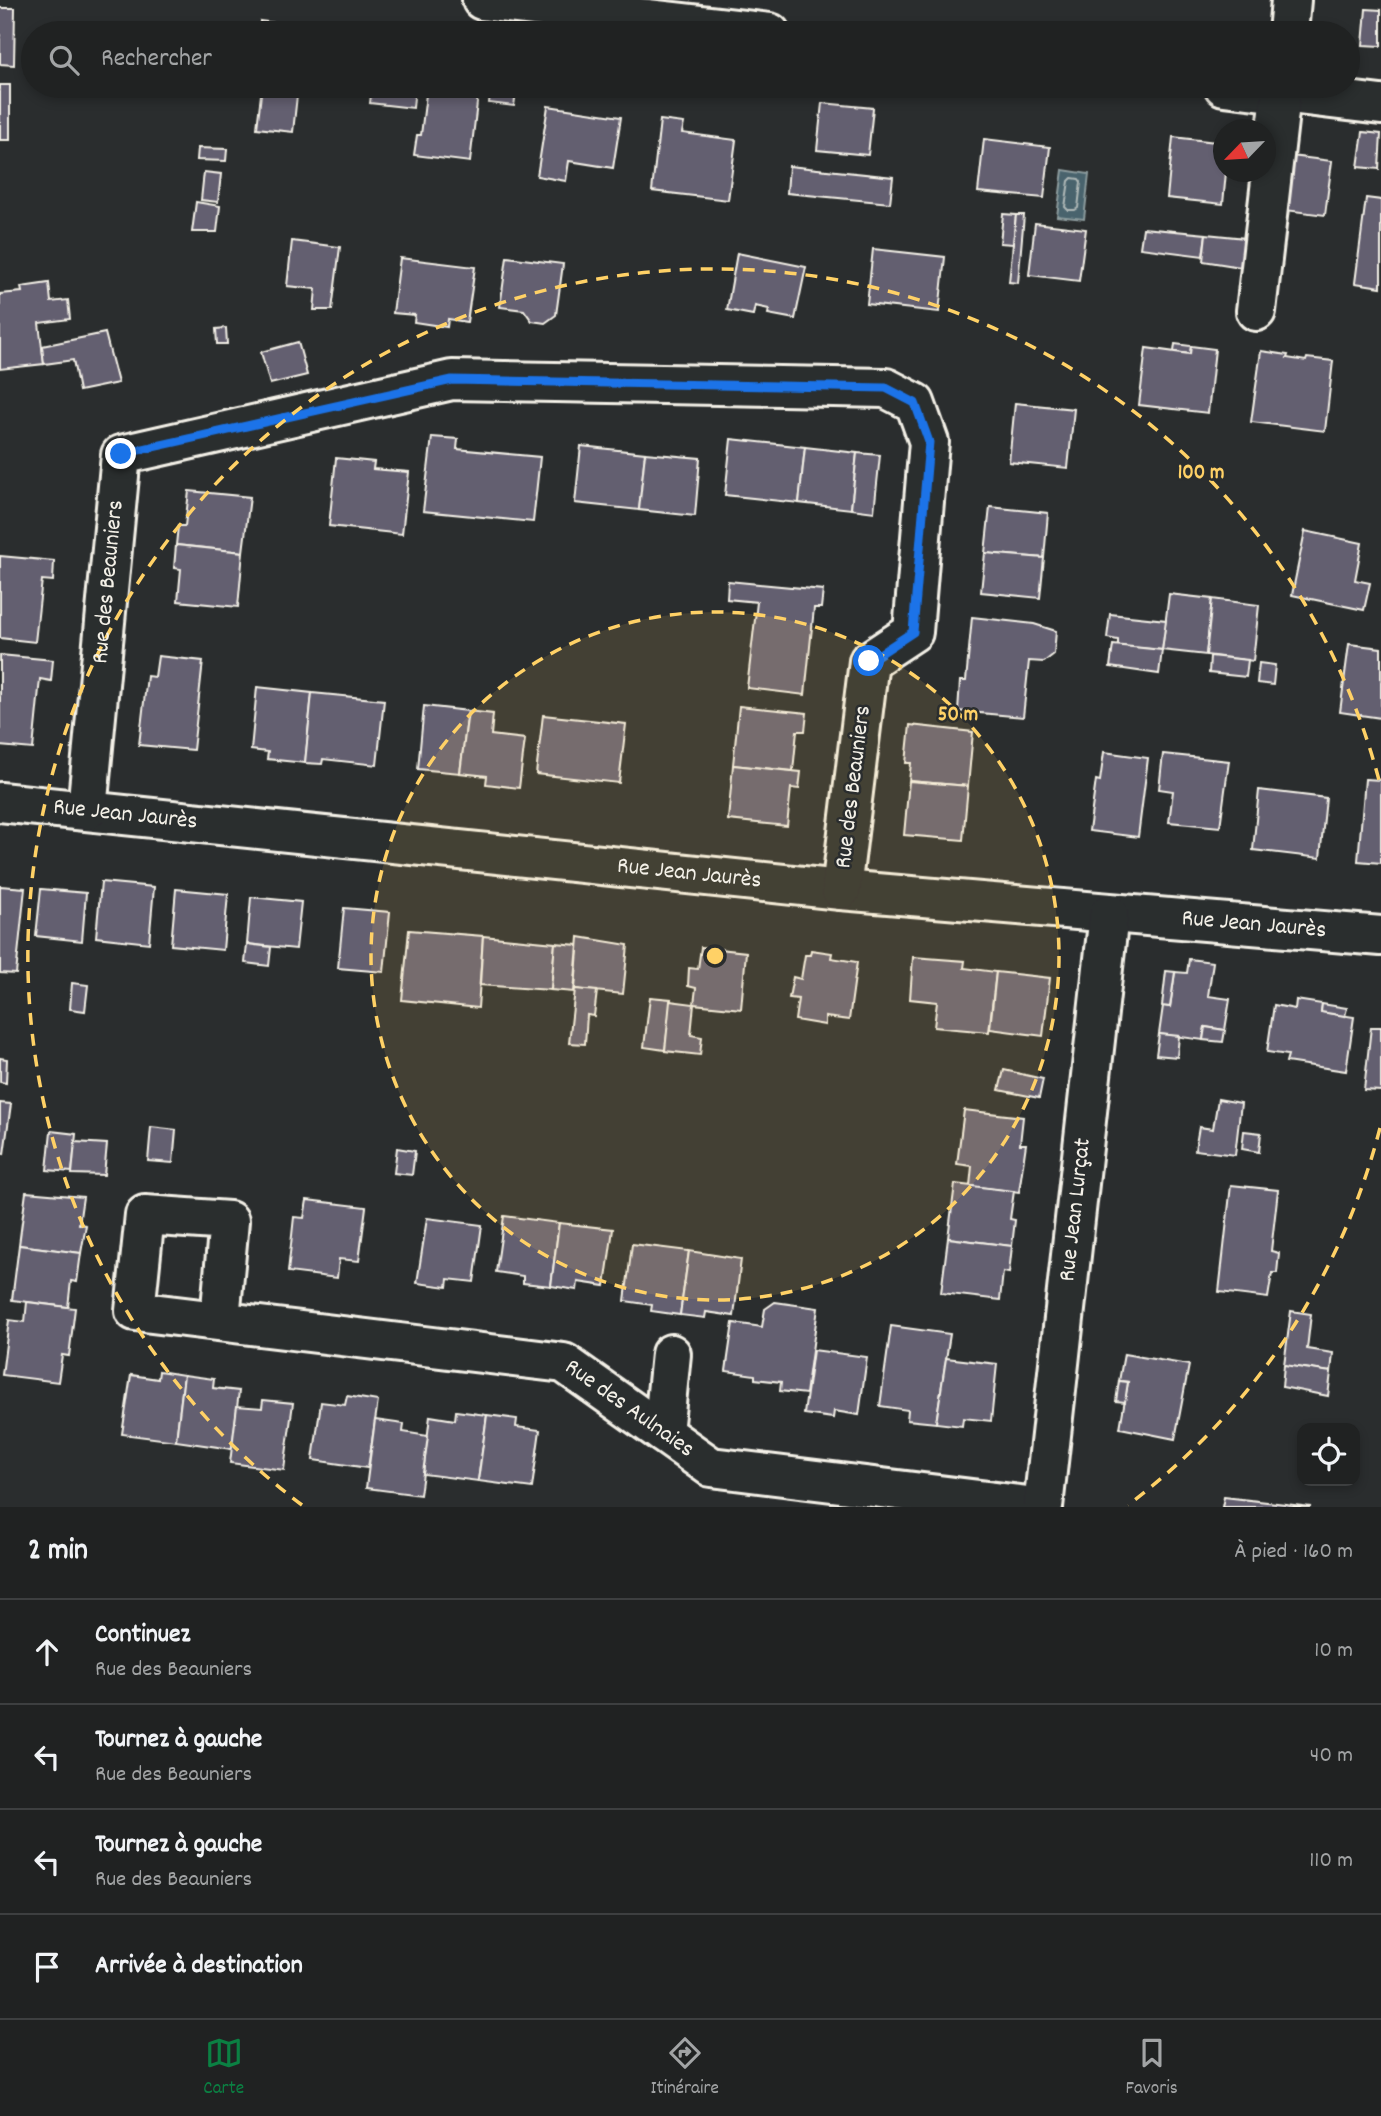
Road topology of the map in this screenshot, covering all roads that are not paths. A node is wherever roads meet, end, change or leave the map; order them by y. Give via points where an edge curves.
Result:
1 (482, 0) edge
2 (1291, 0) edge
3 (665, 21) edge
4 (1288, 21) edge
5 (1280, 98) edge
6 (1341, 98) edge
7 (1381, 104) edge
8 (1256, 311) dead end
9 (0, 802) edge
10 (87, 810) junction
11 (841, 890) junction
12 (1109, 914) junction
13 (1381, 936) edge
14 (220, 1319) dead end
15 (671, 1354) dead end
16 (663, 1433) junction
17 (1036, 1507) edge
18 (1042, 1507) edge

1 - 3 street
2 - 4 street
5 - 8 street
6 - 7 street
9 - 10 street, Rue Jean Jaurès
10 - 11 street, Rue Jean Jaurès
10 - 11 street, Rue des Beauniers via 121,454 452,380 886,388 915,403 929,442 913,632 869,661
11 - 12 street, Rue Jean Jaurès
12 - 13 street, Rue Jean Jaurès
12 - 18 street, Rue Jean Lurçat
14 - 16 street, Rue des Aulnaies via 564,1363
15 - 16 street
16 - 17 street, Rue des Aulnaies via 711,1467

